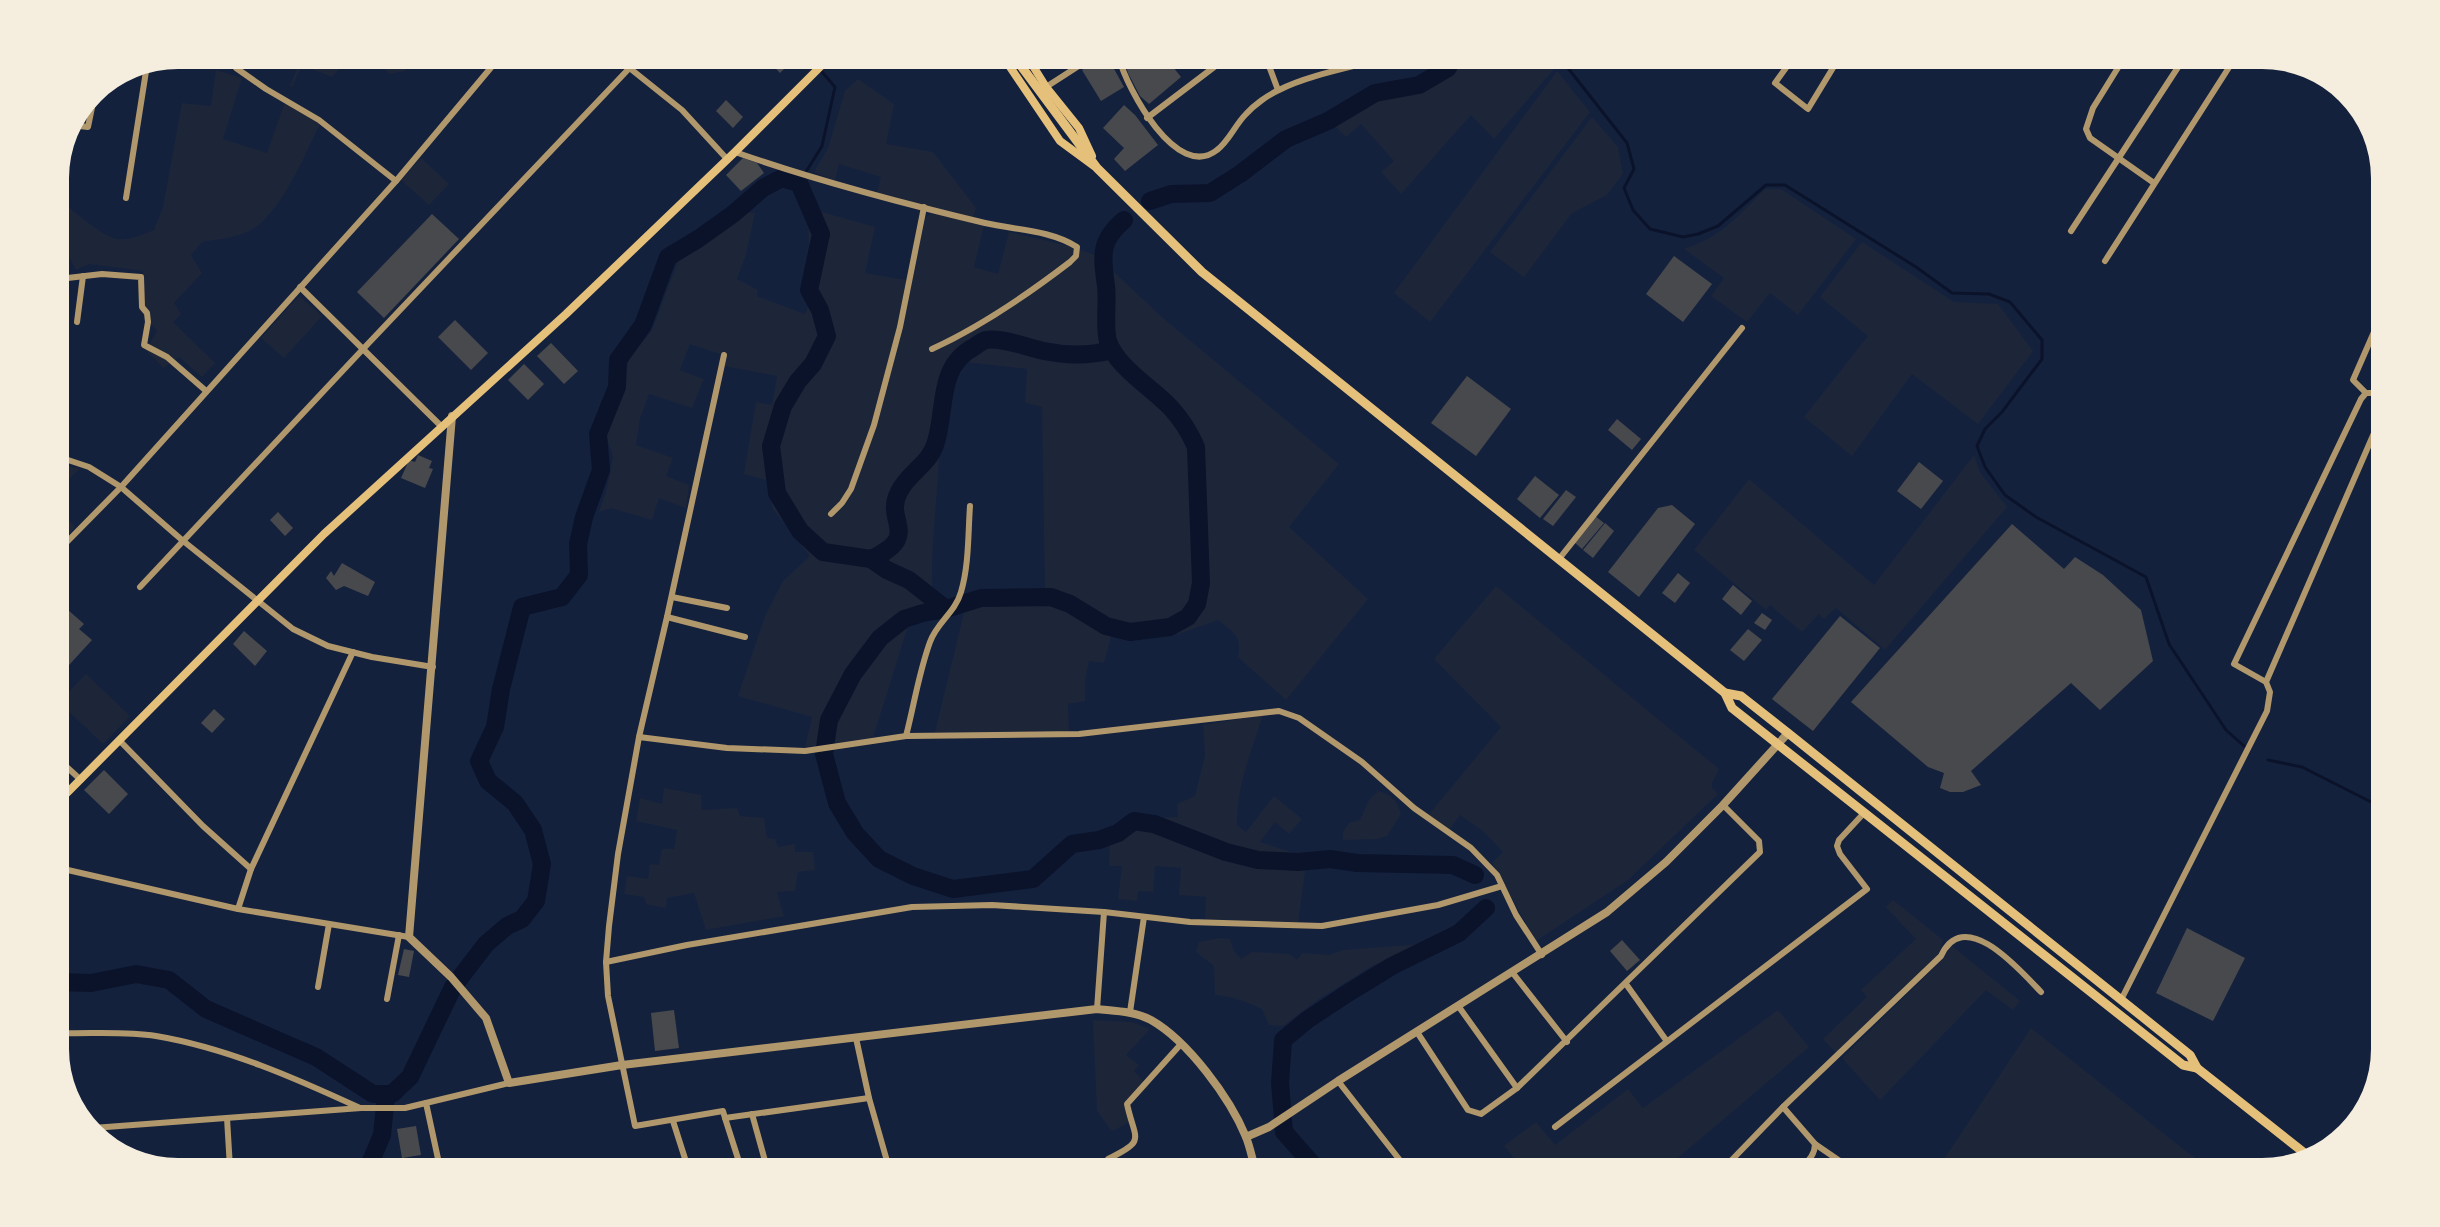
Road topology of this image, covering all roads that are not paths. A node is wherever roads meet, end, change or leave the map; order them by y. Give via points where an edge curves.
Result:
1 (237, 69) edge
2 (490, 69) edge
3 (629, 69) edge
4 (631, 69) edge
5 (817, 69) edge
6 (1011, 69) edge
7 (1023, 69) edge
8 (1035, 69) edge
9 (1074, 69) edge
10 (1122, 69) edge
11 (1212, 69) edge
12 (1270, 69) edge
13 (1345, 69) edge
14 (1785, 69) edge
15 (1832, 69) edge
16 (2117, 69) edge
17 (2177, 69) edge
18 (2228, 69) edge
19 (146, 74) edge
20 (1046, 87) junction
21 (1278, 90) junction
22 (90, 114) edge
23 (1147, 118) junction
24 (82, 126) edge
25 (735, 152) junction
26 (728, 159) junction
27 (2120, 160) junction
28 (1097, 168) junction
29 (396, 181) junction
30 (2154, 183) junction
31 (126, 198) dead end
32 (924, 207) junction
33 (2071, 231) dead end
34 (2105, 261) dead end
35 (83, 276) junction
36 (69, 278) edge
37 (300, 287) junction
38 (77, 322) dead end
39 (1742, 328) dead end
40 (2371, 339) edge
41 (364, 348) junction
42 (932, 349) dead end
43 (724, 356) dead end
44 (205, 390) junction
45 (2366, 393) junction
46 (2371, 393) edge
47 (452, 416) junction
48 (441, 426) junction
49 (2371, 440) edge
50 (69, 460) edge
51 (121, 487) junction
52 (970, 506) dead end
53 (831, 514) dead end
54 (69, 540) edge
55 (182, 540) junction
56 (1559, 559) junction
57 (140, 587) dead end
58 (672, 597) junction
59 (258, 602) junction
60 (727, 608) dead end
61 (667, 617) junction
62 (745, 637) dead end
63 (353, 652) junction
64 (433, 667) junction
65 (2266, 682) junction
66 (1725, 693) junction
67 (1788, 733) junction
68 (906, 736) junction
69 (639, 737) junction
70 (119, 740) junction
71 (1778, 745) junction
72 (69, 769) edge
73 (81, 780) junction
74 (69, 791) edge
75 (1723, 805) junction
76 (1864, 813) junction
77 (1924, 842) junction
78 (1912, 852) junction
79 (251, 869) junction
80 (69, 870) edge
81 (1502, 886) junction
82 (238, 909) junction
83 (1104, 912) junction
84 (1144, 917) junction
85 (329, 924) junction
86 (399, 935) junction
87 (409, 937) junction
88 (1542, 955) junction
89 (606, 962) junction
90 (1512, 972) junction
91 (1626, 984) junction
92 (318, 987) dead end
93 (2041, 992) dead end
94 (387, 999) dead end
95 (2121, 1000) junction
96 (1459, 1007) junction
97 (1097, 1009) junction
98 (1130, 1012) junction
99 (1417, 1032) junction
100 (69, 1033) edge
101 (856, 1038) junction
102 (1666, 1040) junction
103 (1567, 1042) junction
104 (1181, 1044) junction
105 (622, 1065) junction
106 (2197, 1068) junction
107 (1338, 1081) junction
108 (509, 1083) junction
109 (1517, 1088) junction
110 (869, 1098) junction
111 (426, 1103) junction
112 (1783, 1107) junction
113 (361, 1108) junction
114 (752, 1114) junction
115 (226, 1118) junction
116 (725, 1118) junction
117 (674, 1121) junction
118 (1555, 1126) dead end
119 (102, 1127) edge
120 (1246, 1137) junction
121 (1815, 1144) junction
122 (2302, 1151) edge
123 (229, 1158) edge
124 (438, 1158) edge
125 (685, 1158) edge
126 (738, 1158) edge
127 (764, 1158) edge
128 (886, 1158) edge
129 (1110, 1158) edge
130 (1252, 1158) edge
131 (1398, 1158) edge
132 (1734, 1158) edge
133 (1811, 1158) edge
134 (1835, 1158) edge

1 - 29 street via 319,120
2 - 29 street
3 - 41 street
4 - 26 street via 682,110
5 - 25 main road
6 - 28 main road via 1060,141
7 - 28 highway
8 - 20 main road
9 - 20 street
10 - 23 street
11 - 23 street
12 - 21 street
13 - 21 street
14 - 15 street via 1775,83 1808,110
16 - 27 street via 2093,108 2086,129 2090,138
17 - 27 street
18 - 30 street
19 - 31 street
20 - 28 main road via 1079,128
21 - 23 street via 1246,114 1217,150 1204,157 1186,154
22 - 24 street via 88,127
25 - 26 main road
25 - 32 street via 797,174
26 - 47 main road via 566,314
27 - 30 street
27 - 33 street
28 - 56 highway via 1224,291
29 - 37 street
30 - 34 street
32 - 42 street via 1067,240 1077,247 1070,262 1026,296
32 - 53 street via 900,327 877,415 851,489
35 - 36 street
35 - 38 street
35 - 44 street via 141,277 142,307 147,313 144,345 167,357
37 - 41 street
37 - 44 street
39 - 56 street
40 - 45 street via 2353,380
41 - 48 street
41 - 55 street
43 - 58 street
44 - 51 street
45 - 46 street
45 - 65 street via 2234,663
47 - 48 main road
47 - 64 street
48 - 59 main road via 324,534
49 - 65 street
50 - 51 street via 89,467
51 - 54 street
51 - 55 street
52 - 68 street via 960,595 930,643
55 - 57 street
55 - 59 street
56 - 66 highway
58 - 60 street
58 - 61 street
59 - 63 street via 293,629 328,646
59 - 70 main road
61 - 62 street
61 - 69 street
63 - 64 street
63 - 79 street
64 - 87 street
65 - 95 street via 2270,704 2255,739
66 - 67 highway via 1741,696
66 - 71 highway via 1732,708
67 - 71 street
67 - 77 highway
68 - 69 street via 805,750 727,747
68 - 81 street via 1079,734 1279,711 1299,718 1362,762 1414,808 1471,848 1497,875
69 - 89 street via 618,854
70 - 73 main road
70 - 79 street
71 - 75 street
71 - 76 highway
72 - 73 street
73 - 74 main road
75 - 88 street via 1666,862 1607,912
75 - 91 street via 1759,841 1760,852
76 - 78 highway
76 - 102 street via 1837,846 1867,889
77 - 78 highway
77 - 95 highway
78 - 106 highway via 2183,1065
79 - 82 street
80 - 82 street
81 - 84 street via 1438,905 1322,926
81 - 88 street
82 - 85 street
83 - 84 street
83 - 89 street via 992,905 912,907
83 - 97 street
84 - 98 street
85 - 86 street
85 - 92 street
86 - 87 street
86 - 94 street
87 - 108 street via 452,977 486,1018
88 - 90 street
89 - 105 street via 608,996
90 - 96 street
90 - 103 street
91 - 102 street
91 - 103 street
93 - 112 street via 2007,956 1974,938 1954,938 1941,956
95 - 106 highway via 2190,1055
96 - 99 street
96 - 109 street
97 - 98 street
97 - 101 street
98 - 104 street via 1151,1020
99 - 107 street
99 - 109 street via 1468,1110 1481,1114
100 - 113 street via 153,1036 198,1044 301,1081
101 - 105 street
101 - 110 street
102 - 118 street
103 - 109 street
104 - 120 street via 1220,1089
104 - 129 street via 1127,1104 1137,1137 1134,1144
105 - 108 street
105 - 117 street via 635,1126
106 - 122 highway
107 - 120 street
107 - 131 street
108 - 111 street
110 - 114 street
110 - 128 street
111 - 113 street via 405,1108
111 - 124 street
112 - 121 street
112 - 132 street
113 - 115 street
114 - 116 street
114 - 127 street
115 - 119 street
115 - 123 street
116 - 117 street via 723,1110
116 - 126 street
117 - 125 street
120 - 130 street
121 - 133 street
121 - 134 street

